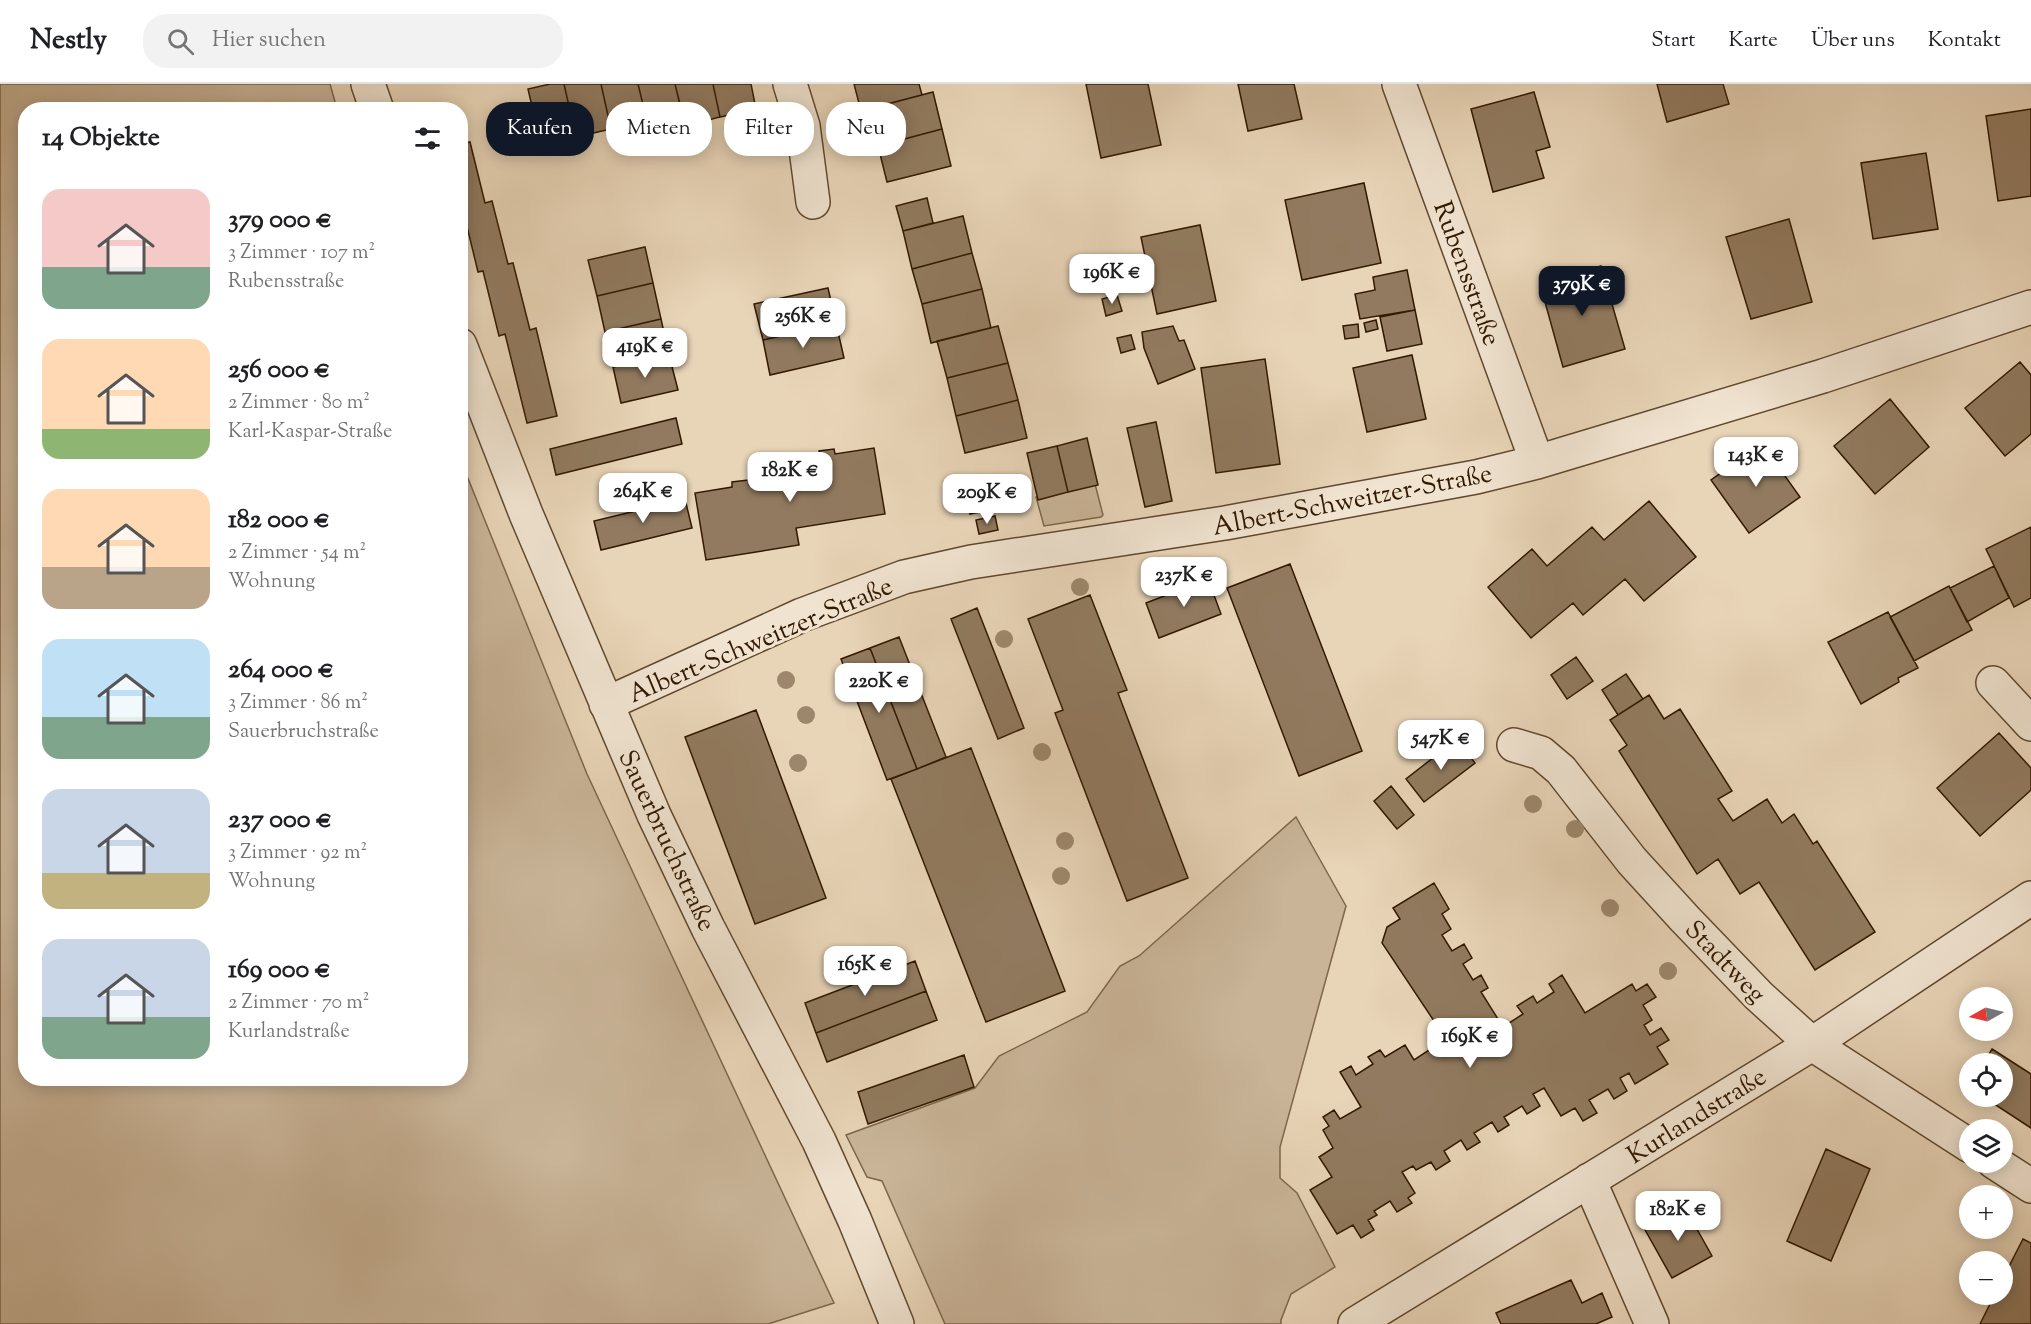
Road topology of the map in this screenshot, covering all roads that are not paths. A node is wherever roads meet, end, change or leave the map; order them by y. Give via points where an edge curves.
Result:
1 (369, 84) edge
2 (790, 84) edge
3 (1399, 84) edge
4 (375, 102) edge
5 (813, 202) dead end
6 (2031, 307) edge
7 (468, 366) edge
8 (1536, 462) junction
9 (1993, 683) dead end
10 (606, 704) junction
11 (2031, 724) edge
12 (1514, 745) dead end
13 (2031, 898) edge
14 (1812, 1044) junction
15 (1959, 1139) edge
16 (2011, 1173) edge
17 (1589, 1180) junction
18 (2031, 1186) edge
19 (897, 1324) edge
20 (1355, 1324) edge
21 (1652, 1324) edge

1 - 4 street
2 - 5 street via 802,126
3 - 8 street, Rubensstraße
6 - 8 street, Albert-Schweitzer-Straße via 1823,376
7 - 10 street, Sauerbruchstraße
8 - 10 street, Albert-Schweitzer-Straße via 1423,488 971,562 904,577 802,615
9 - 11 street
10 - 19 street, Sauerbruchstraße via 708,928 819,1142
12 - 14 street, Stadtweg via 1540,753 1561,770 1662,894 1759,996
13 - 14 street, Kurlandstraße
14 - 15 street, Stadtweg
14 - 17 street, Kurlandstraße
16 - 18 street
17 - 20 street, Kurlandstraße
17 - 21 street

